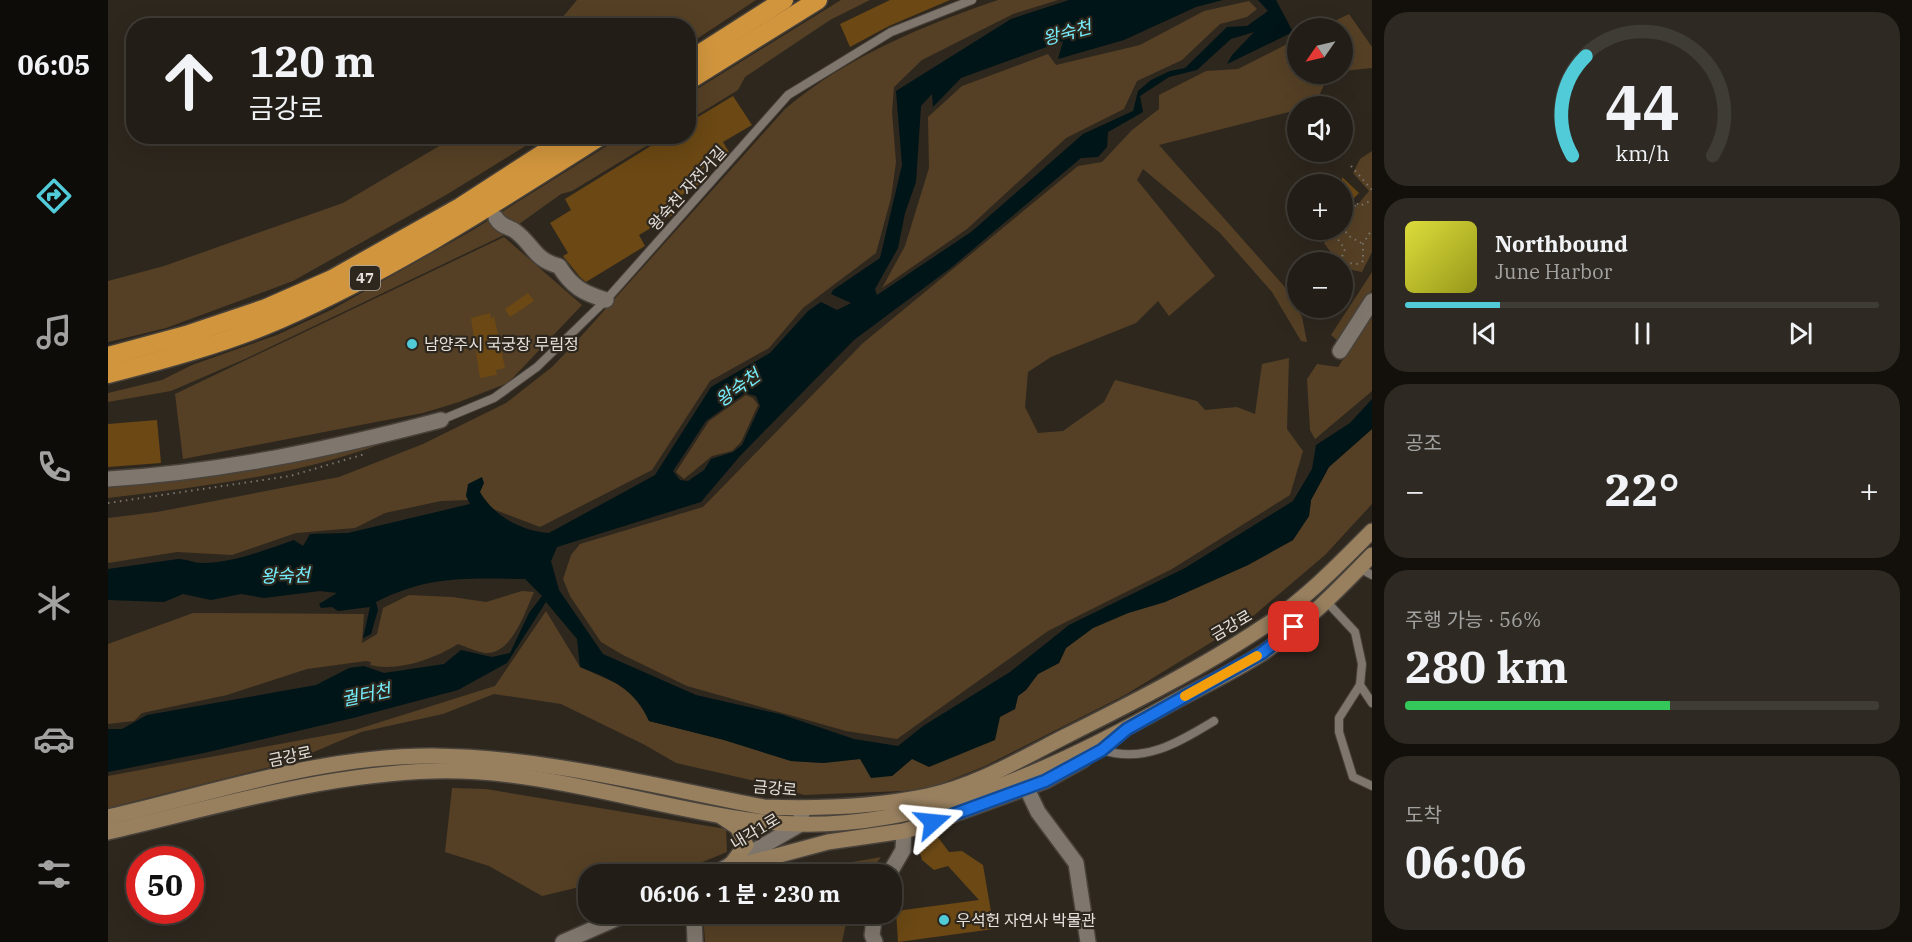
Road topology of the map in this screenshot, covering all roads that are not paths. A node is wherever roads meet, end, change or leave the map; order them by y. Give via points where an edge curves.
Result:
1 (784, 0) edge
2 (818, 0) edge
3 (967, 1) edge
4 (696, 56) edge
5 (696, 76) edge
6 (558, 144) edge
7 (588, 144) edge
8 (496, 218) dead end
9 (606, 300) junction
10 (1372, 301) edge
11 (1340, 351) dead end
12 (108, 356) edge
13 (108, 374) edge
14 (441, 420) joint
15 (108, 480) edge
16 (1372, 531) edge
17 (1372, 555) edge
18 (1365, 572) edge
19 (1326, 601) junction
20 (1360, 685) junction
21 (1372, 702) edge
22 (1214, 721) dead end
23 (1127, 729) junction
24 (1102, 750) junction
25 (1372, 786) edge
26 (1027, 789) junction
27 (803, 809) junction
28 (720, 815) junction
29 (108, 817) edge
30 (799, 825) junction
31 (904, 831) junction
32 (108, 832) edge
33 (730, 864) edge
34 (734, 864) edge
35 (744, 864) edge
36 (895, 864) edge
37 (604, 924) edge
38 (694, 924) edge
39 (874, 924) edge
40 (563, 942) edge
41 (695, 942) edge
42 (875, 942) edge
43 (1088, 942) edge

1 - 4 highway
2 - 5 highway
3 - 9 lane, 왕숙천 자전거길 via 891,32 788,95
6 - 12 highway, 47 via 460,207 332,279 266,308
7 - 13 highway, 47 via 422,248 342,290 279,320 186,354
8 - 9 street via 515,231 546,263 559,266 582,293
9 - 14 lane, 왕숙천 자전거길 via 518,383 463,413
10 - 11 street
14 - 15 street via 241,465
16 - 27 main road, 금강로 via 1328,576 1264,627 1132,703 993,773 928,796
17 - 18 main road, 금강로
18 - 19 main road, 금강로
19 - 20 lane via 1355,632 1362,664
19 - 23 main road, 금강로 via 1262,653
20 - 21 lane
20 - 25 lane via 1339,718 1339,732 1353,777
22 - 24 lane via 1164,749 1138,755
23 - 24 main road
23 - 30 main road, 금강로 via 1035,773 955,803 872,820
24 - 26 main road
26 - 31 main road
26 - 43 street via 1038,812 1076,863
27 - 29 main road, 금강로 via 764,807 520,761 431,756 351,762
27 - 30 street, 내각1로
28 - 30 main road, 금강로
28 - 32 main road, 금강로 via 551,782 436,771 368,776
28 - 33 main road via 737,827 746,845
30 - 34 street, 내각1로
31 - 35 main road via 828,842
31 - 36 street via 903,850
37 - 40 street
38 - 41 street
39 - 42 street

